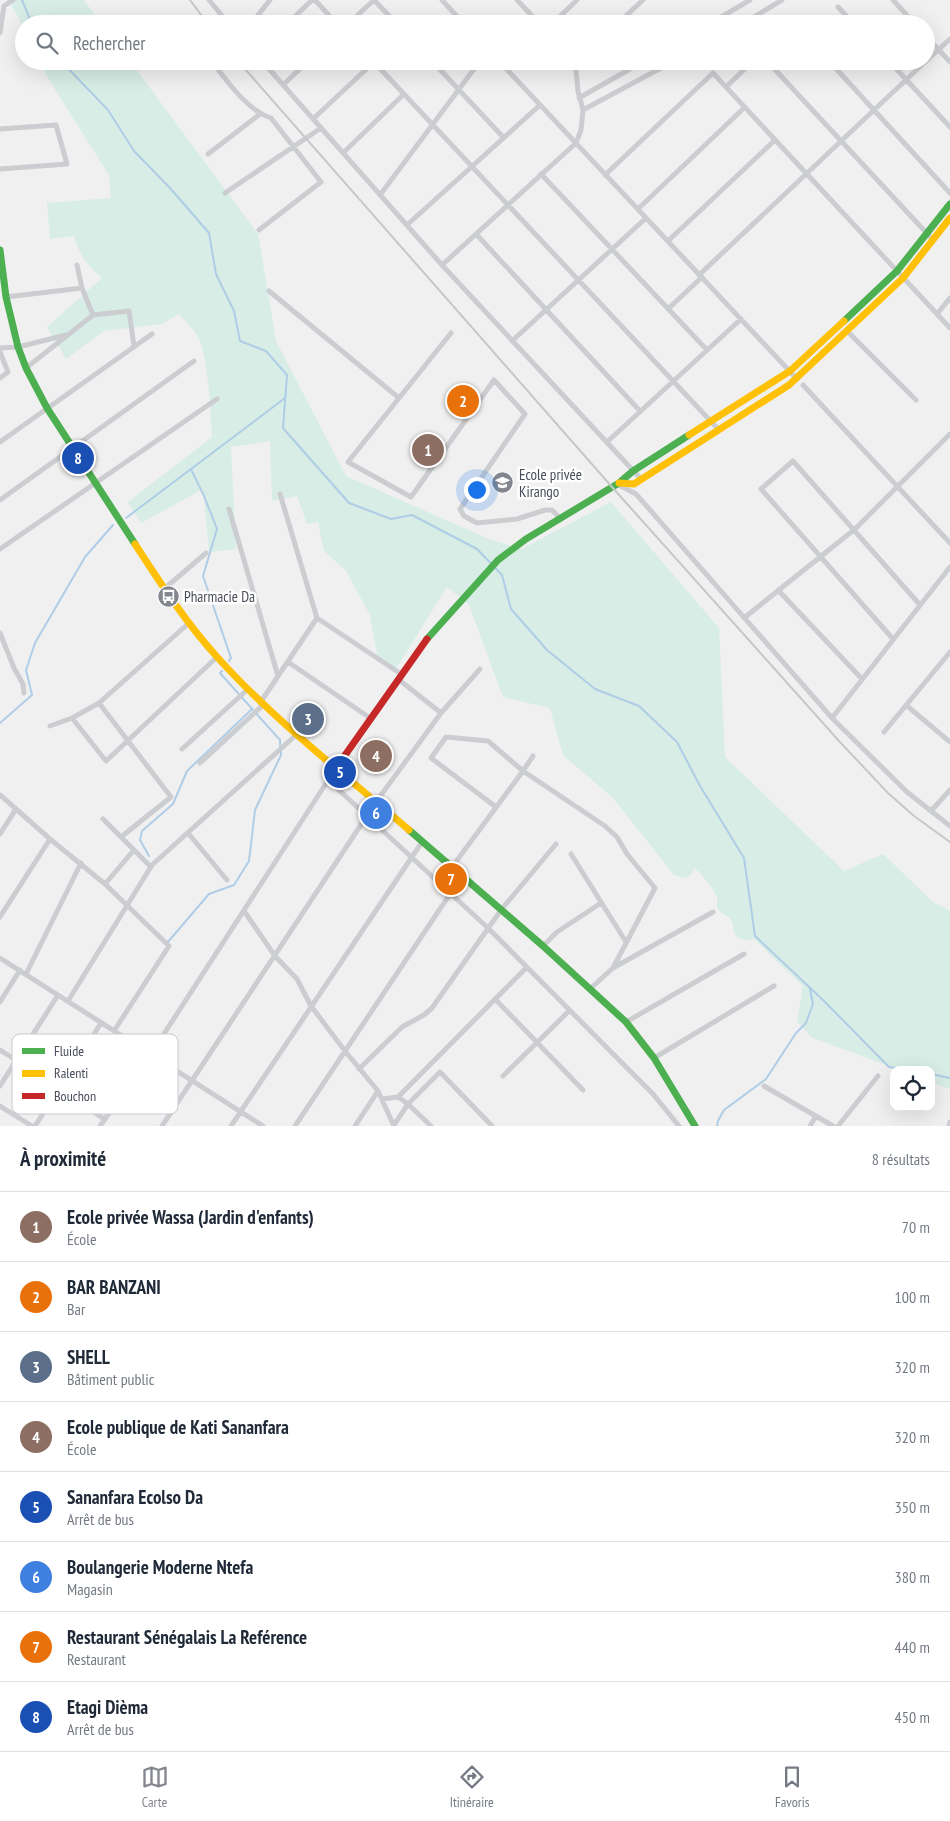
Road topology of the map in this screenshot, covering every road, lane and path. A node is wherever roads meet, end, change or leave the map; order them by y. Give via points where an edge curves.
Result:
1 (13, 0) edge
2 (270, 0) edge
3 (314, 0) edge
4 (374, 0) edge
5 (442, 0) edge
6 (517, 0) edge
7 (577, 0) edge
8 (643, 0) edge
9 (750, 0) edge
10 (782, 0) edge
11 (893, 0) edge
12 (212, 2) edge
13 (838, 7) dead end
14 (223, 15) edge
15 (258, 15) edge
16 (297, 15) edge
17 (328, 15) edge
18 (358, 15) edge
19 (388, 15) edge
20 (456, 15) edge
21 (531, 15) edge
22 (561, 15) edge
23 (627, 15) edge
24 (724, 15) edge
25 (757, 15) edge
26 (846, 15) edge
27 (907, 15) edge
28 (0, 33) edge
29 (950, 39) edge
30 (935, 46) edge
31 (939, 50) junction
32 (935, 53) edge
33 (950, 62) edge
34 (218, 70) edge
35 (270, 70) edge
36 (299, 70) edge
37 (364, 70) edge
38 (381, 70) edge
39 (440, 70) edge
40 (473, 70) edge
41 (508, 70) edge
42 (577, 70) edge
43 (628, 70) edge
44 (657, 70) edge
45 (744, 70) edge
46 (775, 70) edge
47 (837, 70) edge
48 (897, 70) edge
49 (917, 70) edge
50 (906, 80) junction
51 (283, 85) junction
52 (726, 88) junction
53 (459, 90) junction
54 (404, 94) junction
55 (580, 98) junction
56 (540, 104) junction
57 (745, 107) junction
58 (583, 110) junction
59 (874, 110) junction
60 (260, 114) junction
61 (313, 118) junction
62 (432, 125) junction
63 (950, 127) edge
64 (321, 128) junction
65 (0, 129) edge
66 (503, 137) junction
67 (775, 140) junction
68 (841, 141) junction
69 (576, 143) junction
70 (293, 146) junction
71 (343, 153) junction
72 (208, 154) dead end
73 (472, 167) junction
74 (0, 169) edge
75 (541, 174) junction
76 (806, 174) junction
77 (605, 175) junction
78 (225, 192) dead end
79 (950, 193) edge
80 (380, 195) junction
81 (950, 204) edge
82 (508, 205) junction
83 (638, 209) junction
84 (646, 218) junction
85 (950, 218) edge
86 (407, 225) junction
87 (259, 230) dead end
88 (927, 233) junction
89 (476, 234) junction
90 (933, 240) junction
91 (668, 241) junction
92 (0, 250) edge
93 (612, 250) junction
94 (77, 265) dead end
95 (442, 265) junction
96 (1, 269) edge
97 (897, 271) junction
98 (700, 276) junction
99 (904, 278) junction
100 (579, 280) junction
101 (82, 288) junction
102 (269, 291) dead end
103 (6, 297) junction
104 (950, 298) edge
105 (668, 309) junction
106 (546, 310) junction
107 (937, 314) junction
108 (93, 315) junction
109 (741, 319) junction
110 (950, 328) edge
111 (847, 331) junction
112 (152, 334) dead end
113 (450, 334) dead end
114 (69, 335) junction
115 (512, 341) junction
116 (134, 346) junction
117 (18, 347) junction
118 (0, 348) edge
119 (707, 350) junction
120 (0, 352) edge
121 (194, 361) dead end
122 (26, 368) junction
123 (790, 371) junction
124 (0, 378) edge
125 (796, 378) junction
126 (673, 381) junction
127 (803, 385) dead end
128 (399, 398) junction
129 (217, 399) dead end
130 (916, 400) dead end
131 (48, 408) junction
132 (640, 411) junction
133 (712, 422) junction
134 (719, 430) junction
135 (950, 434) edge
136 (0, 442) edge
137 (606, 442) junction
138 (73, 448) junction
139 (633, 471) junction
140 (641, 480) junction
141 (95, 483) junction
142 (618, 483) junction
143 (898, 487) junction
144 (280, 494) dead end
145 (0, 500) edge
146 (229, 509) dead end
147 (561, 519) junction
148 (855, 529) junction
149 (950, 543) edge
150 (0, 549) edge
151 (206, 553) dead end
152 (821, 556) junction
153 (950, 567) edge
154 (164, 589) junction
155 (778, 590) junction
156 (920, 605) junction
157 (317, 618) junction
158 (744, 618) junction
159 (189, 624) junction
160 (0, 633) edge
161 (893, 639) junction
162 (950, 652) edge
163 (217, 657) junction
164 (288, 662) junction
165 (480, 669) dead end
166 (278, 676) junction
167 (399, 676) junction
168 (862, 679) junction
169 (248, 689) junction
170 (24, 693) dead end
171 (99, 702) junction
172 (262, 704) junction
173 (906, 705) junction
174 (441, 713) junction
175 (72, 718) junction
176 (370, 718) junction
177 (832, 718) junction
178 (50, 726) dead end
179 (884, 732) dead end
180 (296, 735) junction
181 (127, 740) junction
182 (950, 742) edge
183 (182, 749) dead end
184 (533, 756) dead end
185 (200, 763) dead end
186 (336, 768) junction
187 (523, 771) junction
188 (328, 780) junction
189 (950, 790) edge
190 (0, 795) edge
191 (376, 802) junction
192 (496, 807) junction
193 (16, 809) junction
194 (931, 811) junction
195 (367, 816) junction
196 (103, 819) dead end
197 (950, 826) edge
198 (188, 833) junction
199 (0, 834) edge
200 (121, 837) junction
201 (50, 840) junction
202 (422, 842) junction
203 (556, 844) dead end
204 (134, 850) junction
205 (571, 854) dead end
206 (412, 857) junction
207 (81, 863) junction
208 (151, 867) junction
209 (452, 867) junction
210 (462, 876) junction
211 (227, 880) dead end
212 (105, 884) junction
213 (451, 894) junction
214 (601, 903) junction
215 (127, 906) junction
216 (501, 910) junction
217 (244, 912) junction
218 (713, 912) dead end
219 (0, 917) edge
220 (488, 928) junction
221 (626, 942) junction
222 (543, 946) junction
223 (744, 954) dead end
224 (275, 956) junction
225 (0, 958) edge
226 (526, 968) junction
227 (613, 968) junction
228 (20, 970) junction
229 (26, 974) junction
230 (774, 986) dead end
231 (591, 988) junction
232 (58, 995) junction
233 (495, 999) junction
234 (68, 1001) junction
235 (0, 1002) edge
236 (312, 1006) junction
237 (569, 1011) junction
238 (626, 1022) junction
239 (101, 1023) junction
240 (114, 1031) junction
241 (33, 1034) edge
242 (94, 1034) edge
243 (119, 1034) edge
244 (164, 1034) edge
245 (537, 1043) junction
246 (0, 1050) edge
247 (345, 1051) junction
248 (12, 1058) edge
249 (654, 1058) junction
250 (12, 1066) edge
251 (359, 1069) junction
252 (178, 1072) edge
253 (503, 1076) dead end
254 (878, 1076) dead end
255 (192, 1081) junction
256 (0, 1086) edge
257 (764, 1086) dead end
258 (583, 1090) dead end
259 (378, 1091) junction
260 (398, 1097) junction
261 (382, 1100) junction
262 (178, 1102) edge
263 (408, 1104) junction
264 (0, 1106) edge
265 (240, 1112) junction
266 (12, 1113) edge
267 (14, 1114) edge
268 (42, 1114) edge
269 (97, 1114) edge
270 (108, 1114) edge
271 (170, 1114) edge
272 (816, 1116) junction
273 (104, 1119) junction
274 (950, 1122) edge
275 (34, 1126) edge
276 (100, 1126) edge
277 (162, 1126) edge
278 (231, 1126) edge
279 (263, 1126) edge
280 (295, 1126) edge
281 (355, 1126) edge
282 (394, 1126) edge
283 (430, 1126) edge
284 (492, 1126) edge
285 (679, 1126) edge
286 (695, 1126) edge
287 (810, 1126) edge
288 (833, 1126) edge
289 (838, 1126) edge
290 (949, 1126) edge

1 - 28 street via 4,6
2 - 15 street
3 - 16 street
3 - 17 street
4 - 18 street
4 - 19 street
5 - 20 street
6 - 21 street
7 - 22 street
8 - 23 street
9 - 24 street
10 - 25 street
11 - 27 street
12 - 14 street
13 - 26 street
29 - 31 street
30 - 31 street
31 - 32 street
31 - 33 street
34 - 60 street
35 - 51 street
36 - 51 street
37 - 61 street
38 - 54 street
39 - 53 street
40 - 53 street
41 - 56 street
42 - 55 street
43 - 55 street
44 - 58 street
45 - 52 street
46 - 68 street
47 - 59 street
48 - 50 street
49 - 50 street
50 - 59 street
50 - 63 street
51 - 61 street
52 - 57 street
52 - 77 street via 713,73
53 - 62 street
53 - 66 street
54 - 62 street
54 - 71 street
55 - 58 street
56 - 66 street
56 - 69 street
57 - 67 street
57 - 83 street
58 - 69 street
59 - 68 street
59 - 79 street
60 - 70 street via 271,118
60 - 72 street
61 - 64 street
62 - 73 street
62 - 80 street
64 - 70 street
64 - 71 street
65 - 74 street via 56,125 67,164
66 - 73 street
67 - 76 street
67 - 91 street
68 - 76 street
68 - 88 street
69 - 75 street
69 - 77 street
70 - 78 street
70 - 87 street via 320,182
71 - 80 street
73 - 82 street
73 - 86 street
75 - 82 street
75 - 93 street
76 - 97 street
76 - 98 street
77 - 83 street
80 - 86 street
81 - 88 street
82 - 89 street
82 - 100 street
83 - 84 street
84 - 91 street
84 - 93 street
85 - 90 street
86 - 95 street
88 - 90 street
88 - 97 street
89 - 95 street
89 - 106 street
90 - 99 street
91 - 98 street
92 - 96 street
93 - 100 street
93 - 105 street
94 - 101 street
95 - 115 street
96 - 103 street
97 - 99 street
97 - 123 street
98 - 105 street
98 - 109 street
99 - 107 street
99 - 111 street
100 - 106 street
100 - 126 street
101 - 103 street
101 - 108 street
102 - 128 street
103 - 117 street
104 - 107 street
105 - 119 street
106 - 115 street
106 - 132 street
107 - 110 street
108 - 114 street
108 - 116 street via 129,311
109 - 119 street
109 - 123 street
111 - 125 street
111 - 130 street
112 - 116 street
113 - 128 street
114 - 117 street
114 - 122 street
115 - 137 street
116 - 131 street
117 - 118 street
117 - 122 street
119 - 126 street
120 - 124 street via 8,372
121 - 138 street
122 - 131 street
123 - 125 street
123 - 133 street
125 - 134 street
126 - 132 street
126 - 133 street
127 - 143 street
128 - 147 street via 348,462 411,497 494,380 525,414 460,509 464,516 477,523 517,519 545,510 552,510
129 - 141 street
131 - 136 street
131 - 138 street
132 - 137 street
133 - 134 street
133 - 139 street
134 - 140 street
135 - 143 street
137 - 139 street
138 - 141 street
138 - 145 street
139 - 140 street
139 - 142 street
140 - 142 street via 634,484
141 - 150 street
141 - 154 street
142 - 147 street
142 - 158 street via 636,494
143 - 148 street
143 - 149 street
144 - 157 street
146 - 166 street
147 - 167 street via 498,560 430,634
148 - 152 street
148 - 152 street via 794,461 761,489
148 - 156 street
151 - 154 street
152 - 155 street
152 - 161 street
153 - 156 street
154 - 159 street
155 - 158 street
155 - 168 street
156 - 161 street
157 - 164 street
157 - 167 street
158 - 177 street
159 - 163 street
159 - 171 street
160 - 170 street
161 - 168 street
162 - 173 street
163 - 169 street
163 - 181 street
164 - 166 street
164 - 176 street
165 - 174 street
166 - 172 street
167 - 174 street
167 - 176 street
168 - 177 street
169 - 172 street
169 - 183 street
171 - 175 street
171 - 181 street
172 - 180 street
172 - 185 street
173 - 179 street
173 - 182 street
174 - 191 street
175 - 178 street
175 - 181 street via 106,762
176 - 186 street
177 - 194 street
180 - 186 street
180 - 198 street
181 - 200 street via 171,797
184 - 187 street
186 - 188 street
186 - 191 street
187 - 192 street
187 - 192 street via 488,741 446,737 431,758
187 - 221 street via 611,831 655,888
188 - 195 street
188 - 217 street
189 - 194 street
190 - 193 street
191 - 195 street
191 - 202 street
192 - 209 street
193 - 199 street
193 - 201 street
194 - 197 street
195 - 206 street
195 - 224 street
196 - 200 street
198 - 208 street
198 - 211 street
200 - 204 street
201 - 207 street
201 - 219 street
202 - 206 street
202 - 209 street
203 - 216 street
204 - 208 street
204 - 212 street
205 - 214 street
206 - 213 street
206 - 236 street
207 - 212 street
207 - 229 street
208 - 215 street
209 - 210 street
210 - 213 street
210 - 216 street
212 - 215 street
213 - 220 street
213 - 247 street
214 - 221 street
214 - 222 street via 557,932
215 - 234 street
215 - 240 street via 169,946
216 - 220 street
216 - 222 street
217 - 224 street
217 - 244 street
218 - 227 street
220 - 226 street
220 - 251 street via 432,1008 402,1027
221 - 227 street
222 - 231 street
223 - 238 street
224 - 236 street via 297,978
224 - 255 street
225 - 228 street
226 - 233 street
226 - 237 street
227 - 231 street
228 - 229 street
228 - 235 street
229 - 232 street
230 - 249 street
231 - 238 street
232 - 234 street
232 - 241 street
233 - 245 street
233 - 260 street
234 - 239 street
236 - 247 street
236 - 265 street
237 - 245 street
237 - 285 street via 653,1094
238 - 249 street
239 - 240 street
239 - 242 street
240 - 243 street
245 - 253 street
245 - 258 street
246 - 248 street
247 - 251 street
247 - 280 street
249 - 286 street
250 - 256 street
251 - 259 street
252 - 255 street
254 - 289 street
255 - 262 street
255 - 265 street
257 - 272 street
259 - 261 street
259 - 281 street
260 - 261 street
260 - 263 street
261 - 282 street
263 - 282 street
263 - 283 street
263 - 284 street via 440,1072
264 - 266 street
265 - 278 street
265 - 279 street
267 - 275 street
268 - 275 street
269 - 273 street
270 - 273 street
271 - 277 street
272 - 287 street
272 - 288 street
273 - 276 street
274 - 290 street

